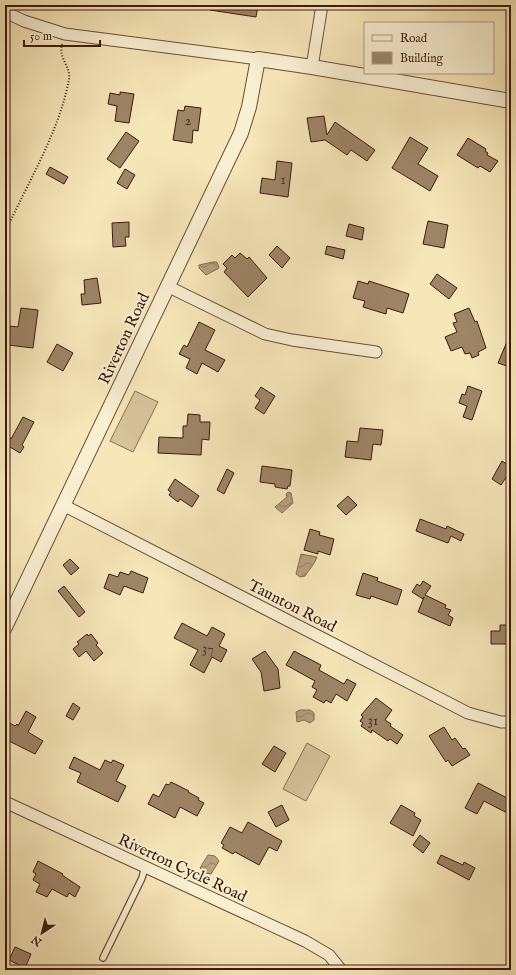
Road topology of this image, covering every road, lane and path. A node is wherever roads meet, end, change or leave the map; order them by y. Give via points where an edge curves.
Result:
1 (322, 5) edge
2 (5, 12) edge
3 (65, 34) junction
4 (258, 59) junction
5 (312, 67) junction
6 (511, 101) edge
7 (5, 227) edge
8 (167, 286) junction
9 (376, 352) dead end
10 (63, 506) junction
11 (5, 627) edge
12 (511, 722) edge
13 (5, 802) edge
14 (145, 866) junction
15 (103, 958) dead end
16 (341, 970) edge

1 - 5 street
2 - 3 street
3 - 4 street
3 - 7 path via 60,51 69,77 66,92 52,133 10,222
4 - 5 street
4 - 8 street, Riverton Road via 241,133
5 - 6 street
8 - 9 street via 265,334
8 - 10 street, Riverton Road
10 - 11 street, Riverton Road
10 - 12 street, Taunton Road via 468,713 501,722
13 - 14 street, Riverton Cycle Road
14 - 15 lane via 142,878
14 - 16 street, Riverton Cycle Road via 305,941 329,955

